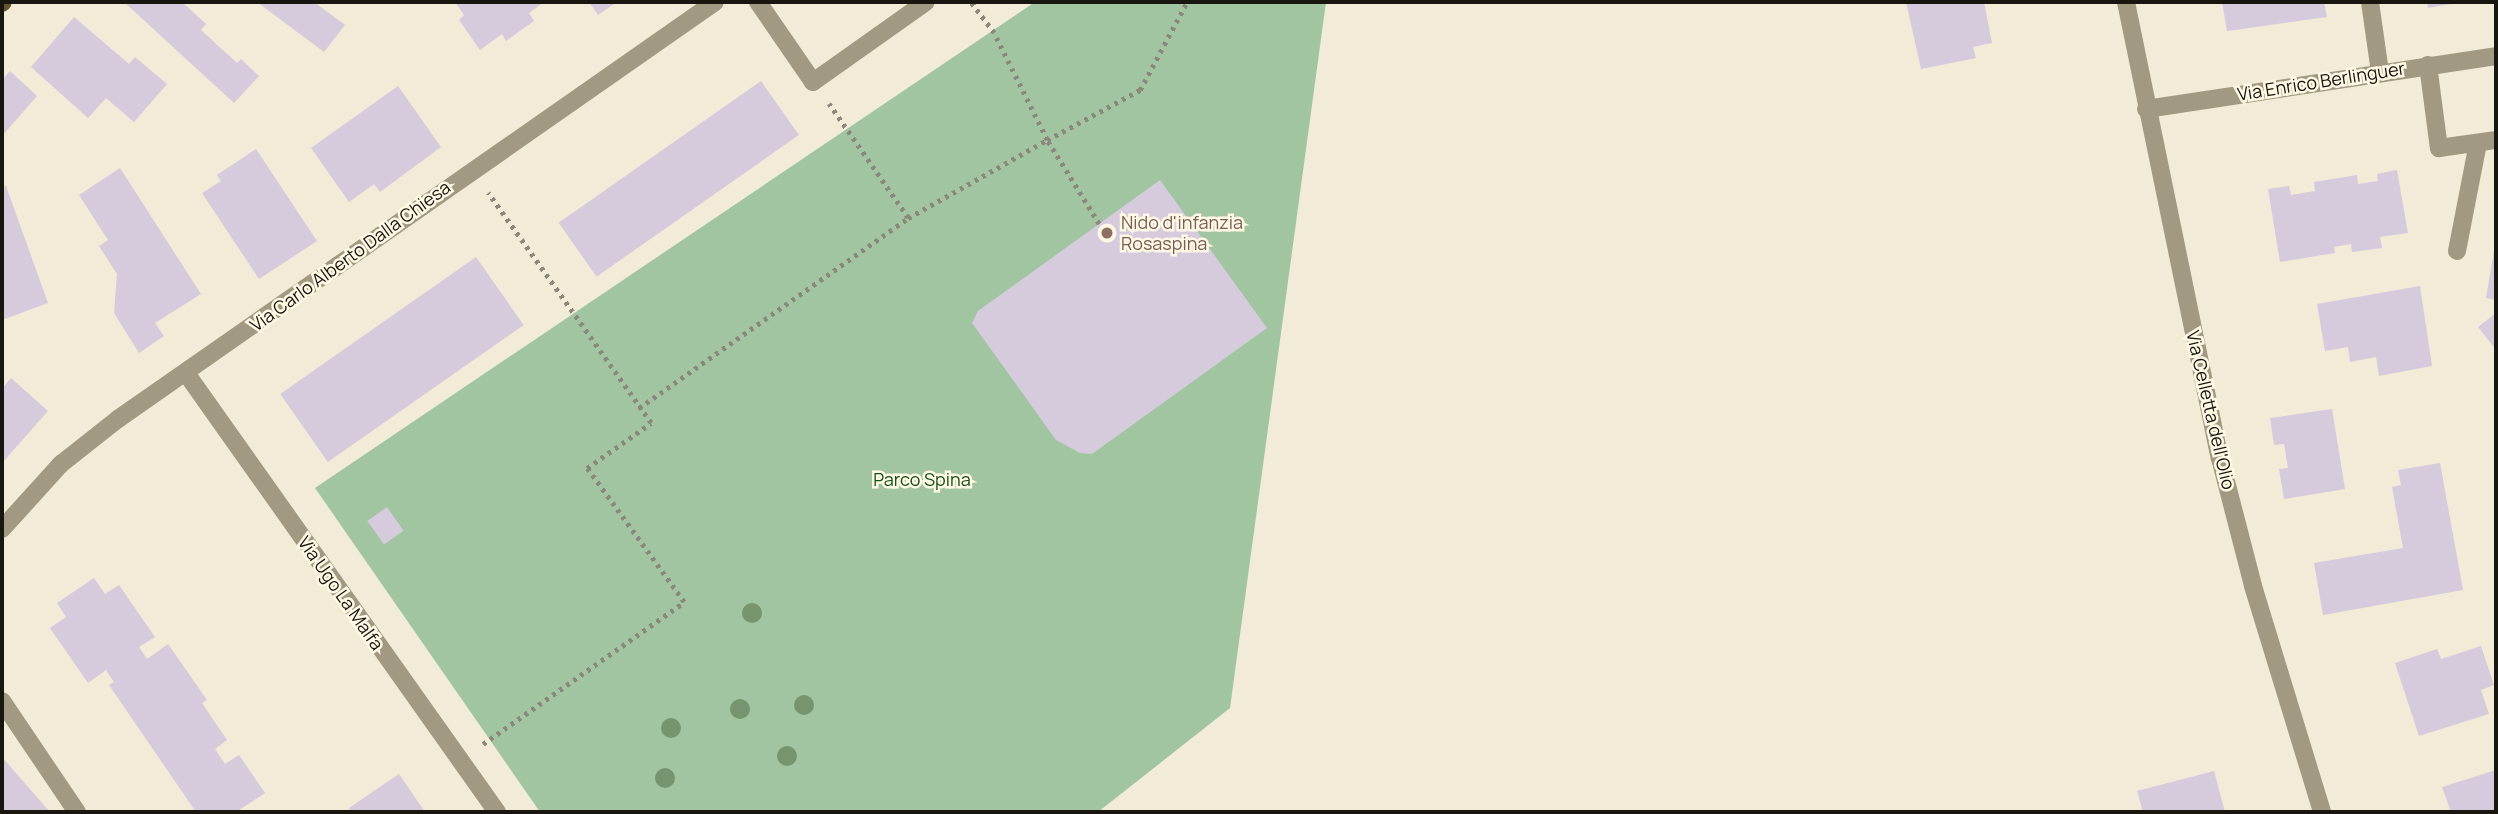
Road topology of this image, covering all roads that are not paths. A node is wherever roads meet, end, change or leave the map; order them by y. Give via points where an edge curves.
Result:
1 (715, 2) edge
2 (758, 2) edge
3 (926, 2) edge
4 (2126, 2) edge
5 (2370, 2) edge
6 (2496, 56) edge
7 (2428, 65) junction
8 (2380, 72) junction
9 (2146, 109) junction
10 (2496, 140) edge
11 (2477, 142) junction
12 (2457, 251) dead end
13 (186, 373) junction
14 (2, 529) edge
15 (2, 701) edge
16 (76, 812) edge
17 (496, 812) edge
18 (2322, 812) edge

1 - 13 street, Via Carlo Alberto Dalla Chiesa
2 - 3 street via 813,82
4 - 9 street, Via Celletta dell'Olio
5 - 8 street
6 - 7 street, Via Enrico Berlinguer
7 - 8 street, Via Enrico Berlinguer
7 - 11 street via 2440,148
8 - 9 street, Via Enrico Berlinguer
9 - 18 street, Via Celletta dell'Olio via 2220,458 2253,586
10 - 11 street
11 - 12 street
13 - 14 street, Via Carlo Alberto Dalla Chiesa via 61,464
13 - 17 street, Via Ugo La Malfa
15 - 16 street

